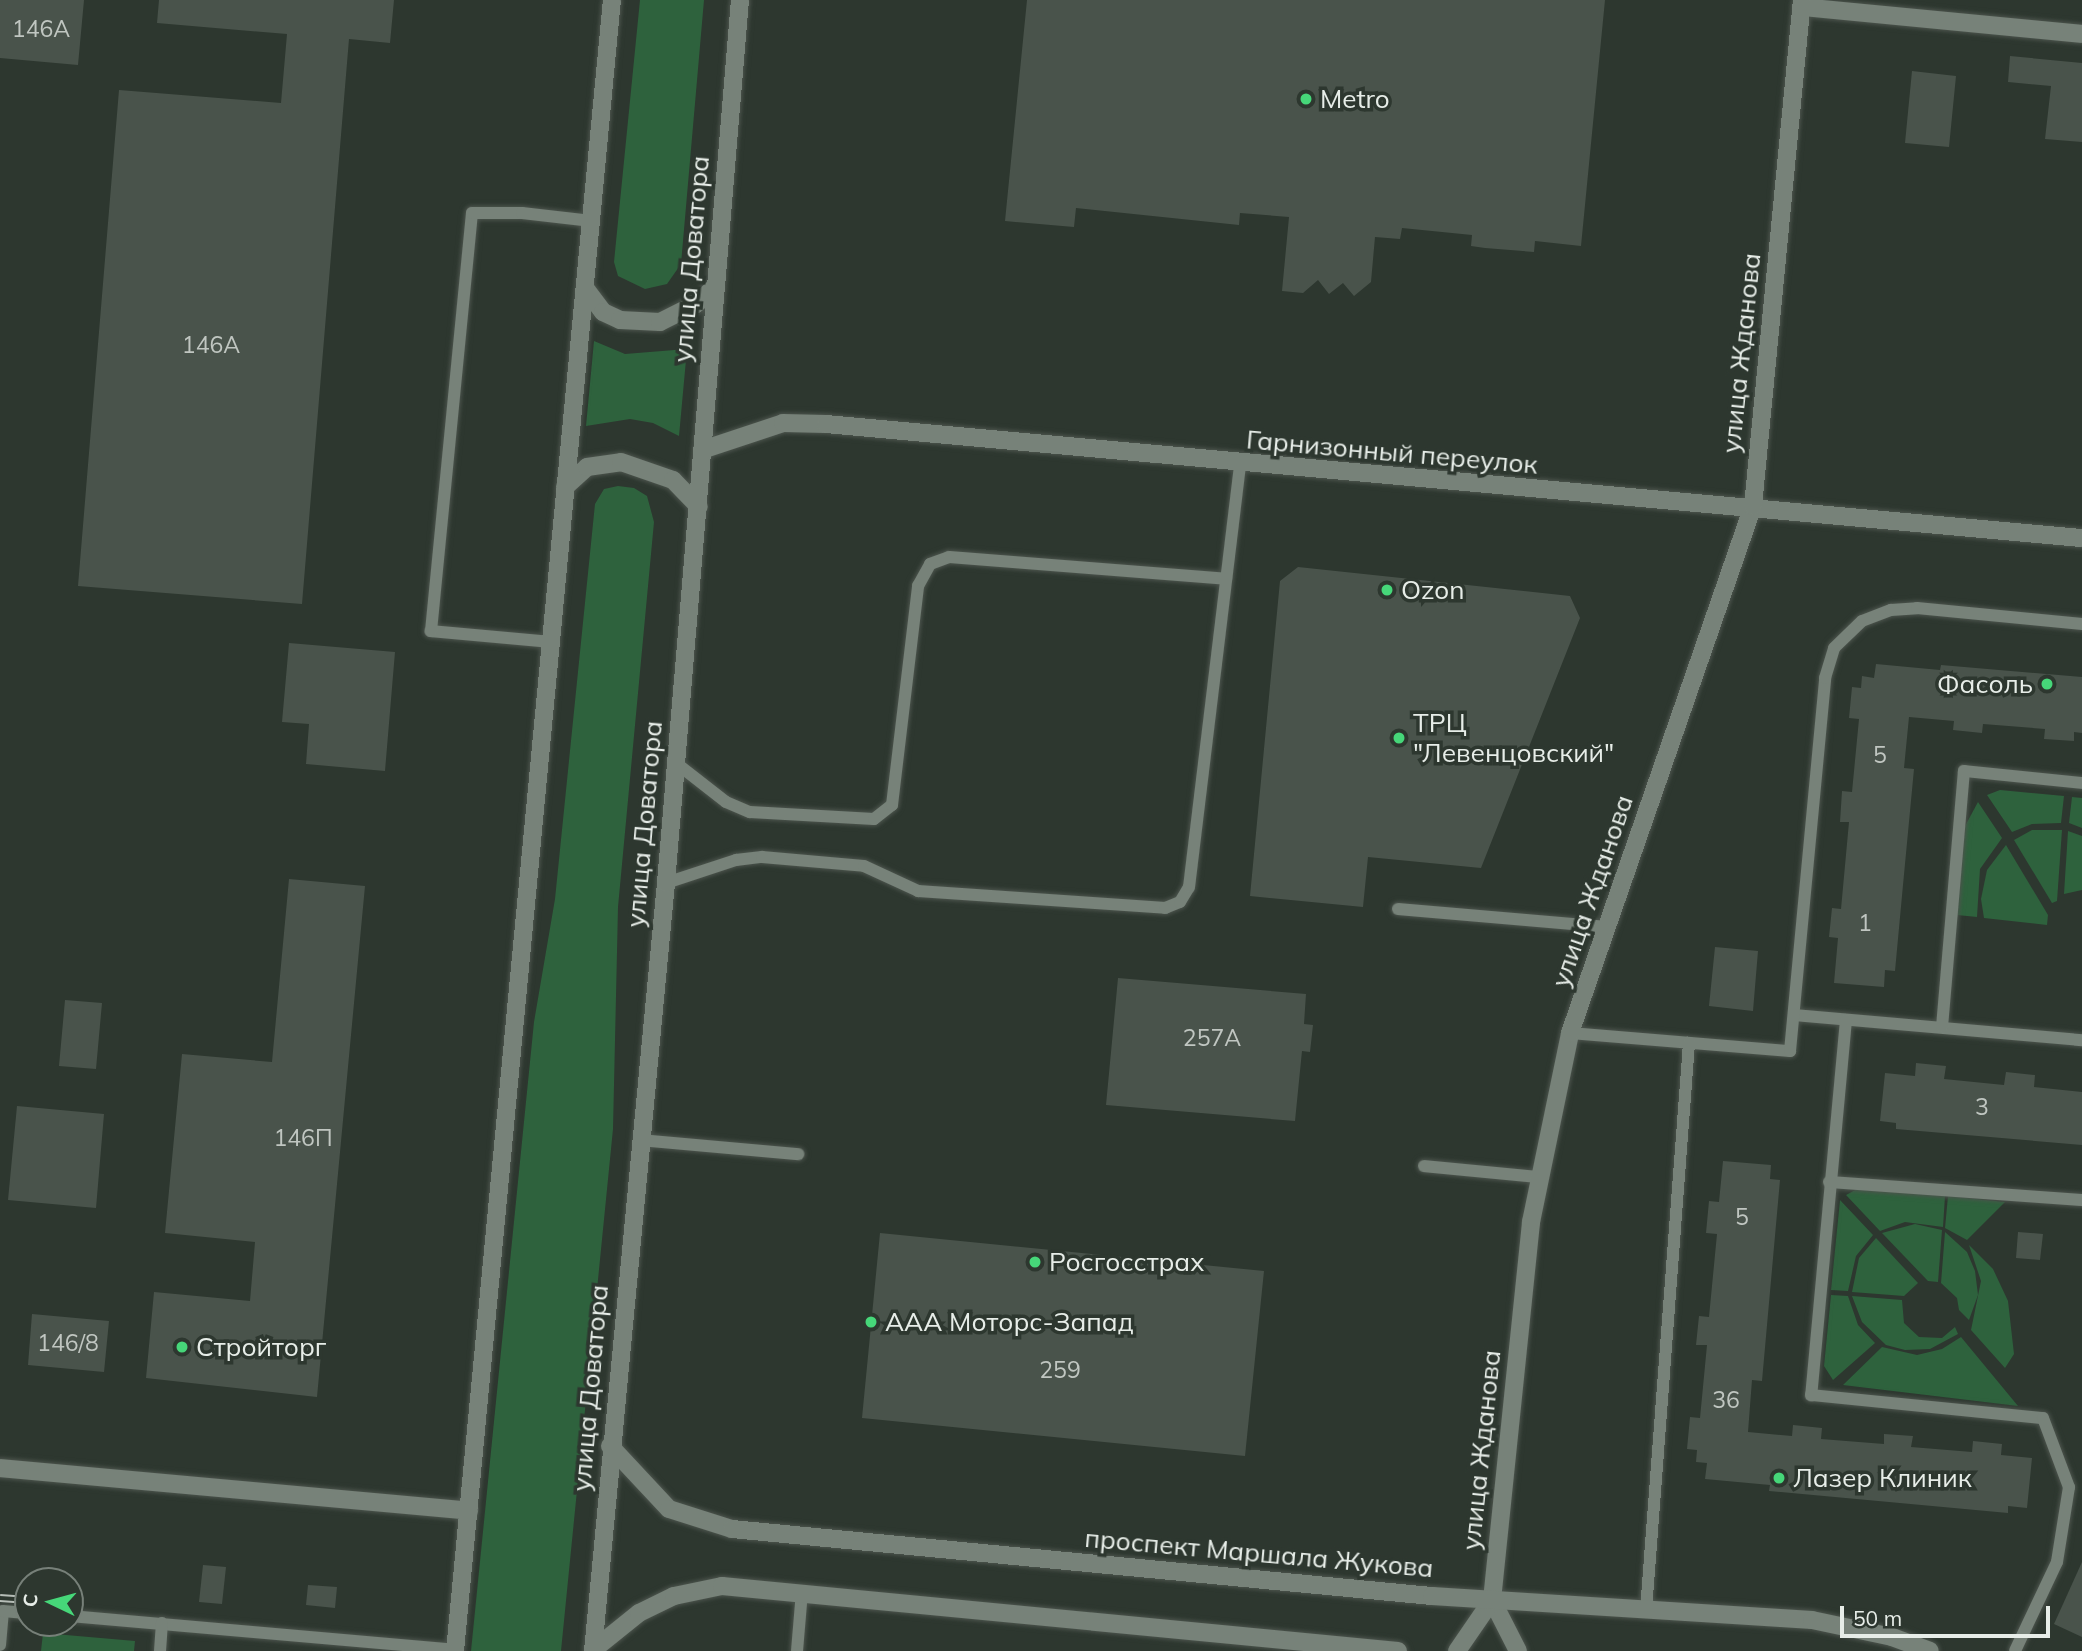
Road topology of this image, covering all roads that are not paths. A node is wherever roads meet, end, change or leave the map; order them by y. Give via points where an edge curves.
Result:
1 (612, 0) edge
2 (740, 0) edge
3 (1802, 4) edge
4 (2082, 34) edge
5 (592, 221) junction
6 (715, 286) junction
7 (585, 288) junction
8 (702, 450) junction
9 (1240, 465) junction
10 (565, 486) junction
11 (1753, 506) junction
12 (699, 507) junction
13 (2082, 538) edge
14 (1226, 579) junction
15 (2082, 624) edge
16 (551, 642) junction
17 (676, 763) junction
18 (2082, 783) edge
19 (666, 883) junction
20 (1398, 909) dead end
21 (1607, 927) junction
22 (1794, 1015) junction
23 (1846, 1020) junction
24 (1942, 1027) junction
25 (1570, 1033) junction
26 (2082, 1040) edge
27 (1689, 1043) junction
28 (640, 1140) junction
29 (798, 1153) dead end
30 (1424, 1166) dead end
31 (1539, 1177) junction
32 (1829, 1182) junction
33 (2082, 1200) edge
34 (610, 1446) junction
35 (0, 1468) edge
36 (469, 1511) junction
37 (802, 1591) junction
38 (1493, 1600) junction
39 (1646, 1610) junction
40 (1, 1611) edge
41 (84, 1617) edge
42 (162, 1623) junction
43 (0, 1645) edge
44 (593, 1650) edge
45 (160, 1651) edge
46 (455, 1651) edge
47 (797, 1651) edge
48 (1398, 1651) edge
49 (1457, 1651) edge
50 (1518, 1651) edge
51 (1930, 1651) edge
52 (2015, 1651) edge

1 - 5 street
2 - 6 street, улица Доватора
3 - 4 street
3 - 11 street, улица Жданова
5 - 7 street
5 - 16 lane via 472,213 470,226 431,631
6 - 7 street via 696,304 660,322 612,316
6 - 8 street, улица Доватора
7 - 10 street
8 - 9 street, Гарнизонный переулок via 783,423 826,424
8 - 12 street, улица Доватора
9 - 11 street, Гарнизонный переулок
9 - 14 lane
10 - 12 street via 587,467 621,461 673,480
10 - 16 street
11 - 13 street, Гарнизонный переулок
11 - 21 street, улица Жданова
12 - 17 street, улица Доватора
14 - 17 lane via 949,557 930,564 918,586 892,805 874,819 750,812 726,802
14 - 19 lane via 1189,887 1180,902 1165,908 918,891 864,866 762,857 736,860
15 - 22 lane via 1891,610 1861,621 1834,648 1825,678
16 - 36 street
17 - 19 street, улица Доватора
18 - 24 lane via 1964,771
19 - 28 street, улица Доватора
20 - 21 lane
21 - 25 street, улица Жданова
22 - 23 lane
22 - 27 lane via 1790,1051
23 - 24 lane
23 - 32 lane
24 - 26 lane
25 - 27 lane
25 - 31 street, улица Жданова
27 - 39 lane
28 - 29 lane
28 - 34 street, улица Доватора
30 - 31 lane
31 - 38 street, улица Жданова
32 - 33 lane
32 - 52 lane via 1811,1395 2043,1418 2055,1443 2069,1487 2057,1562
34 - 38 street, проспект Маршала Жукова via 669,1508 732,1529
34 - 44 street, улица Доватора
35 - 36 street
36 - 46 street
37 - 44 street via 722,1586 674,1596 639,1613
37 - 47 lane
37 - 48 street
38 - 39 street, проспект Маршала Жукова
38 - 49 street, улица Жданова
38 - 50 street
39 - 51 street, проспект Маршала Жукова via 1812,1620 1892,1637
40 - 43 lane
41 - 42 lane
42 - 45 lane
42 - 46 lane

